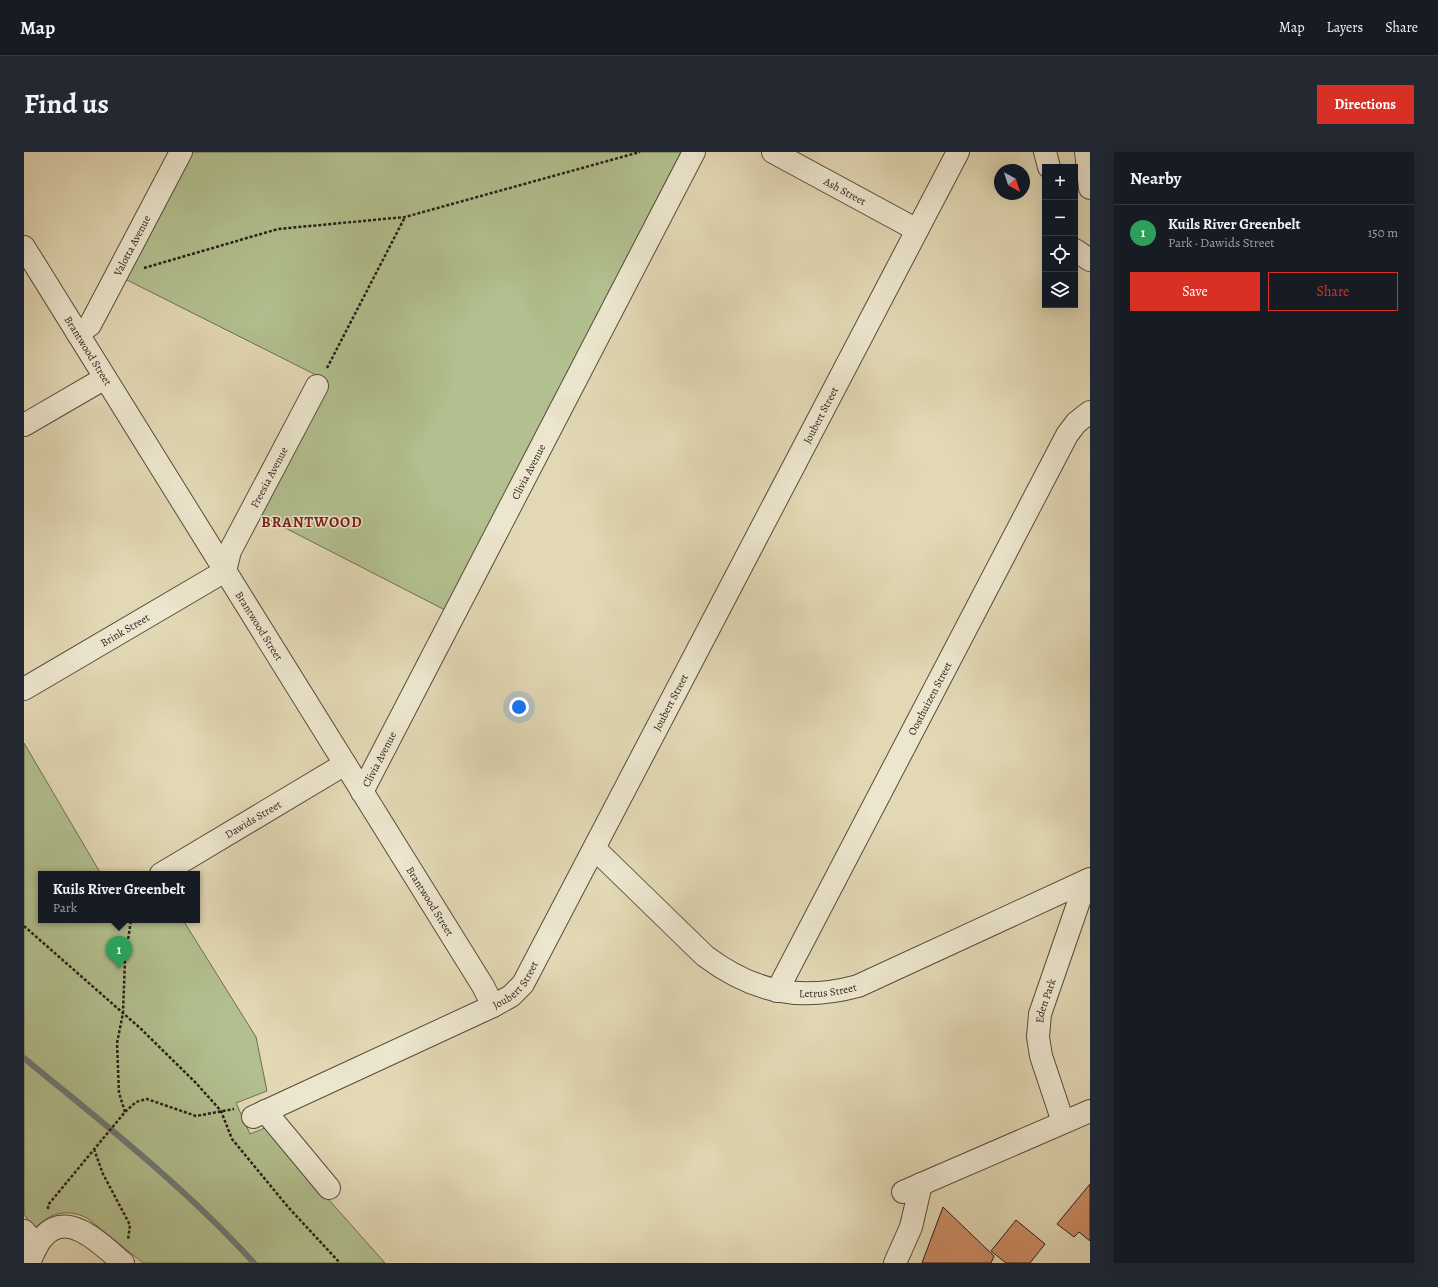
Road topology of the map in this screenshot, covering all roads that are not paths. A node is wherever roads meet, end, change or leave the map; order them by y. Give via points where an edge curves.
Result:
1 (181, 152) edge
2 (694, 152) edge
3 (772, 152) edge
4 (958, 152) edge
5 (1045, 152) edge
6 (1086, 152) edge
7 (1048, 164) edge
8 (1090, 188) edge
9 (917, 230) junction
10 (24, 247) edge
11 (1078, 252) edge
12 (1090, 260) edge
13 (78, 334) junction
14 (105, 378) junction
15 (317, 386) road end
16 (1090, 412) edge
17 (24, 425) edge
18 (225, 571) junction
19 (24, 689) edge
20 (345, 764) junction
21 (362, 792) junction
22 (595, 849) junction
23 (166, 871) edge
24 (1088, 880) edge
25 (777, 991) junction
26 (494, 1006) junction
27 (1090, 1111) edge
28 (1063, 1122) junction
29 (329, 1188) dead end
30 (30, 1247) edge
31 (123, 1263) edge
32 (895, 1263) edge

1 - 13 street, Valotta Avenue via 90,325
2 - 21 street, Clivia Avenue
3 - 9 street, Ash Street
4 - 9 street, Joubert Street
5 - 7 street
6 - 8 street
9 - 22 street, Joubert Street
10 - 13 street, Brantwood Street
11 - 12 street
13 - 14 street, Brantwood Street
14 - 17 street
14 - 18 street, Brantwood Street
15 - 18 street, Freesia Avenue via 230,551
16 - 25 street, Oosthuizen Street via 1076,423 1067,435
18 - 19 street, Brink Street
18 - 20 street, Brantwood Street
20 - 21 street, Brantwood Street
20 - 23 street, Dawids Street
21 - 26 street, Brantwood Street
22 - 25 street, Letrus Street via 705,956 739,978
22 - 26 street, Joubert Street via 523,984 511,996
24 - 25 street, Letrus Street via 858,986 818,994
24 - 28 street, Eden Park via 1040,1014 1038,1037 1041,1056
26 - 29 street, Joubert Street via 252,1112
27 - 28 street
28 - 32 street via 912,1188 911,1227
30 - 31 street via 53,1228 67,1226 92,1237

